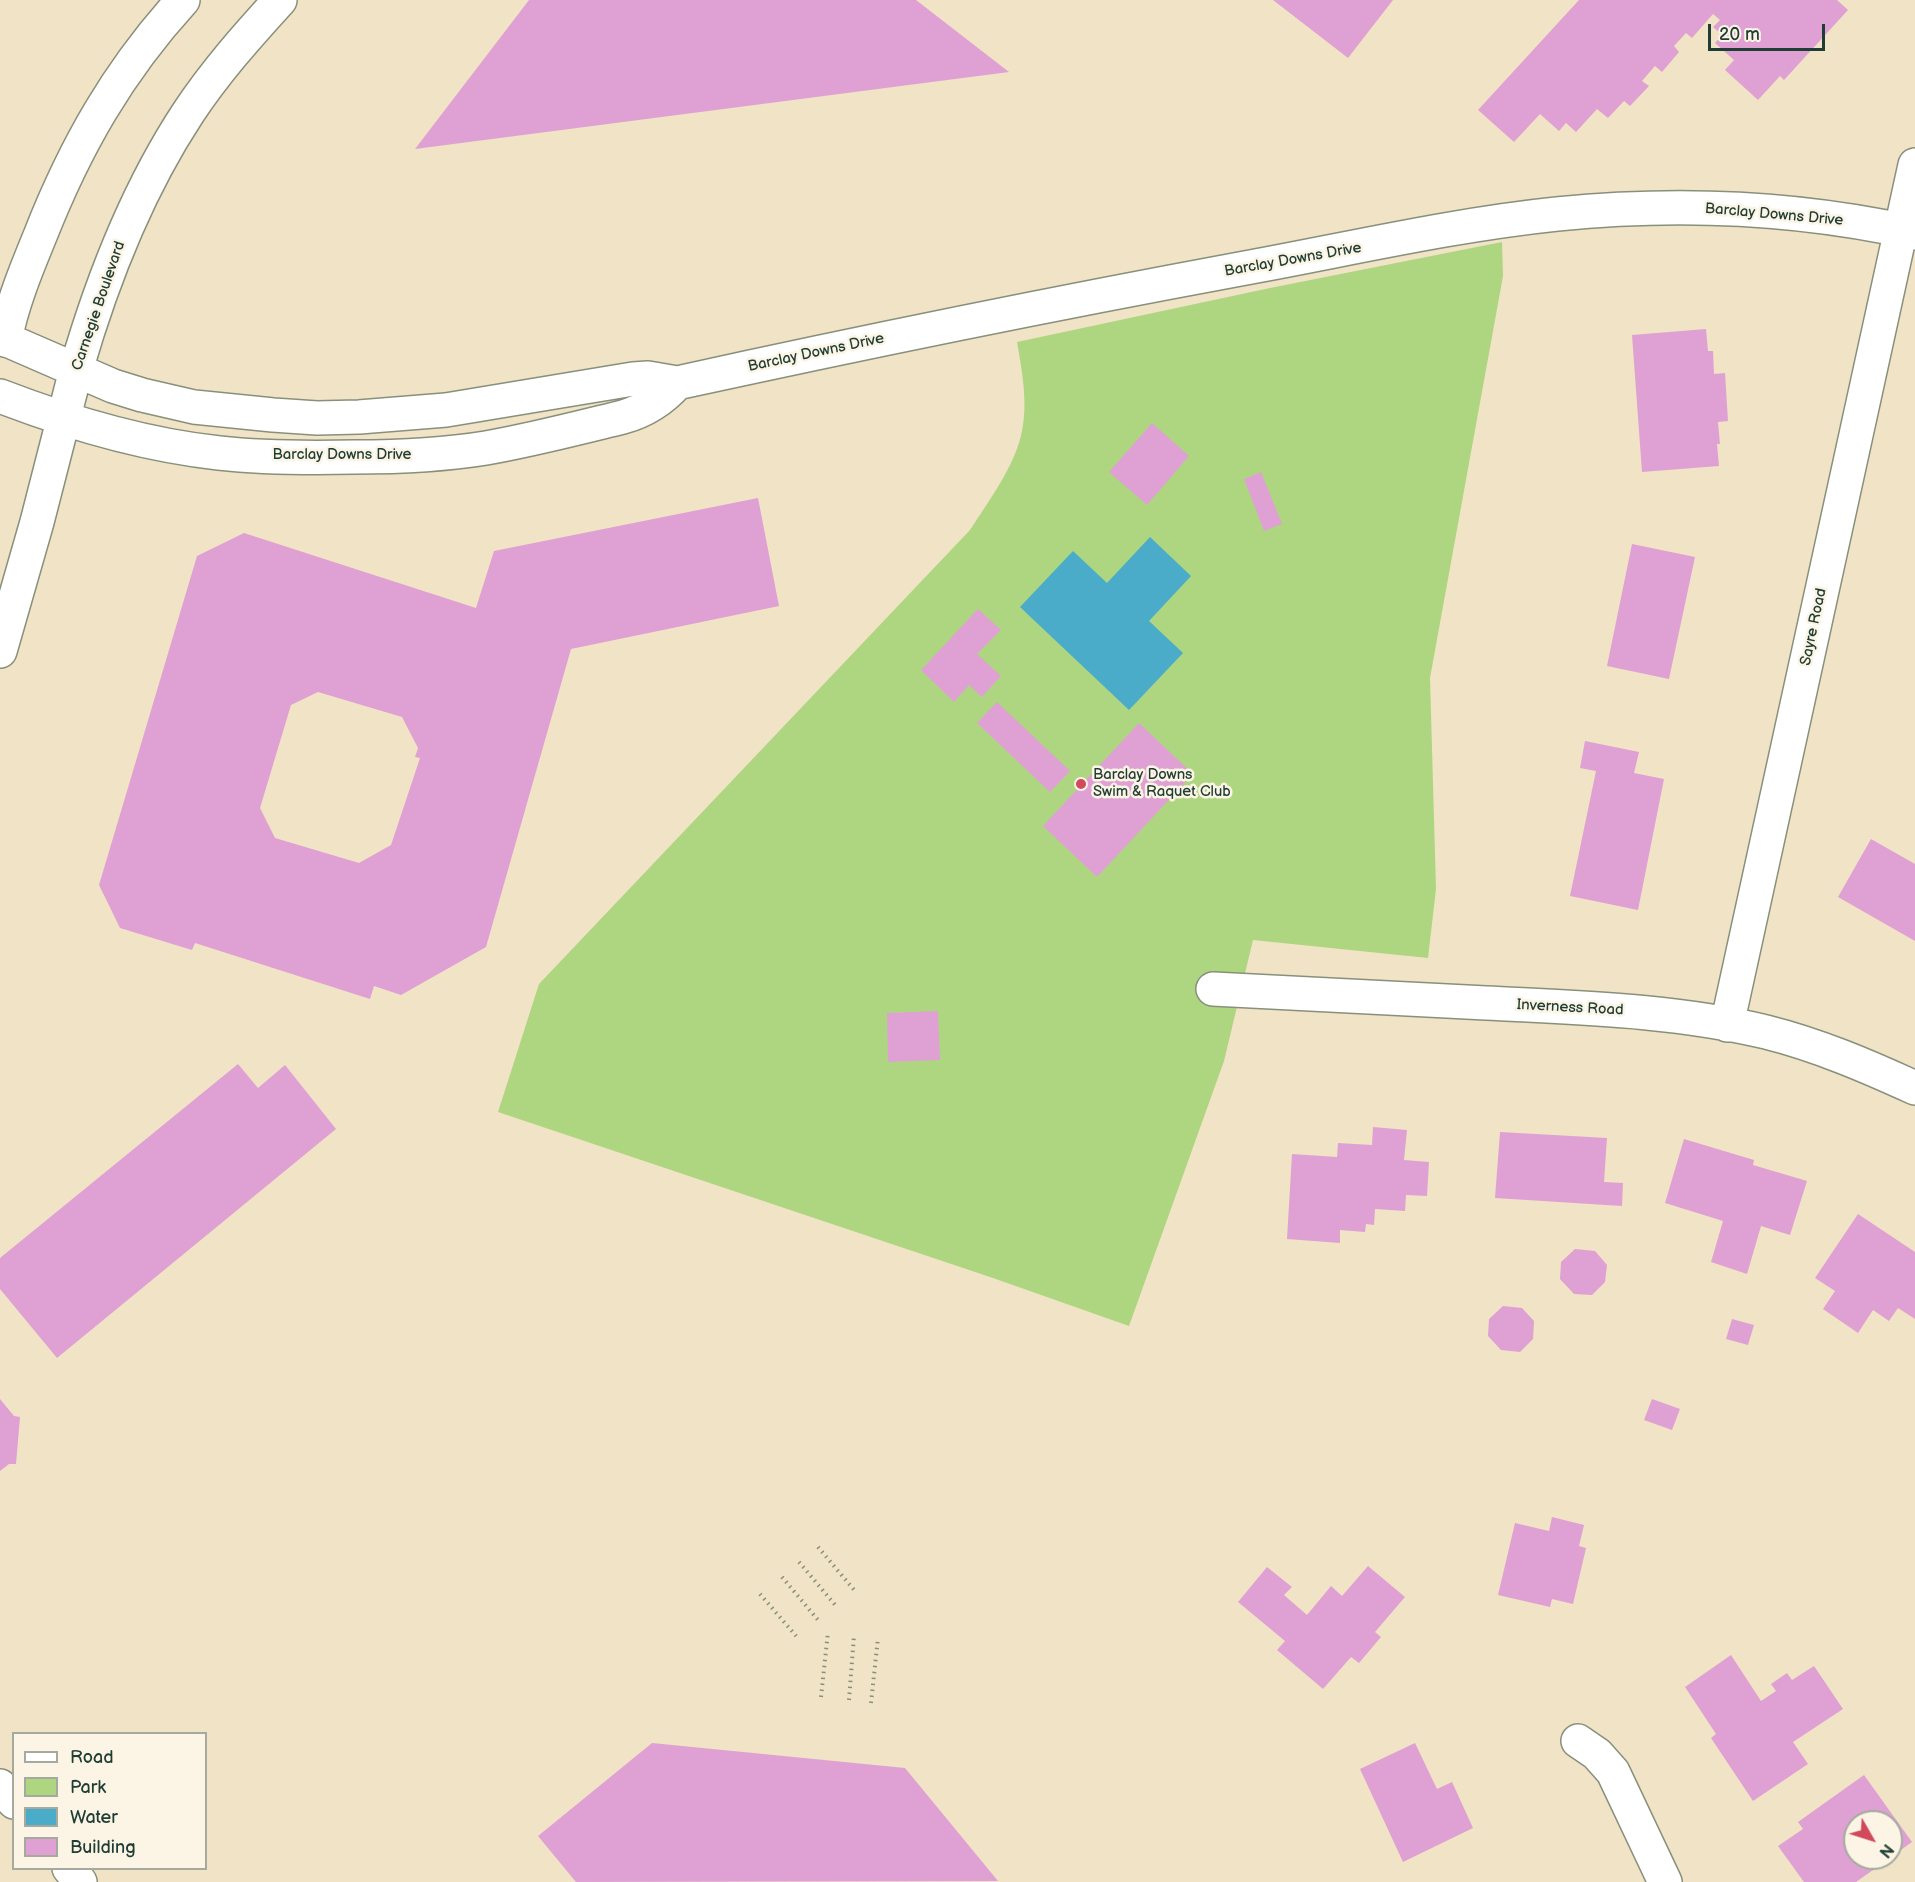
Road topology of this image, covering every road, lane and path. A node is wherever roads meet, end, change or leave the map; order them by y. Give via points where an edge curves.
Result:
1 (183, 0) edge
2 (280, 0) edge
3 (1915, 165) edge
4 (1908, 232) edge
5 (2, 348) edge
6 (76, 370) junction
7 (677, 383) junction
8 (0, 396) edge
9 (63, 418) junction
10 (0, 651) edge
11 (1213, 989) dead end
12 (1727, 1025) junction
13 (1915, 1088) edge
14 (818, 1547) dead end
15 (799, 1562) dead end
16 (782, 1577) dead end
17 (855, 1591) dead end
18 (760, 1594) dead end
19 (836, 1606) dead end
20 (818, 1620) dead end
21 (828, 1632) dead end
22 (854, 1635) dead end
23 (797, 1637) dead end
24 (878, 1638) dead end
25 (821, 1697) dead end
26 (849, 1700) dead end
27 (871, 1703) dead end
28 (1578, 1742) dead end
29 (0, 1786) edge
30 (12, 1800) edge
31 (70, 1870) edge
32 (80, 1882) edge
33 (1665, 1882) edge

1 - 5 street via 133,59 79,146 21,282
2 - 6 street, Carnegie Boulevard via 189,111 157,166 113,257
3 - 4 street, Sayre Road
4 - 7 street, Barclay Downs Drive via 1814,216 1707,208 1603,210 1528,218 1028,309
4 - 12 street, Sayre Road
5 - 6 street, Barclay Downs Drive
6 - 7 street, Barclay Downs Drive via 113,386 194,407 317,418 446,410 633,379
6 - 9 street, Carnegie Boulevard
7 - 9 street, Barclay Downs Drive via 638,413 486,448 436,454 325,458 216,453 118,434
8 - 9 street, Barclay Downs Drive
9 - 10 street, Carnegie Boulevard
11 - 12 street, Inverness Road via 1626,1010
12 - 13 street, Inverness Road via 1806,1043
14 - 17 path
15 - 19 path
16 - 20 path
18 - 23 path
21 - 25 path
22 - 26 path
24 - 27 path
28 - 33 street via 1613,1772
29 - 30 street
31 - 32 street

